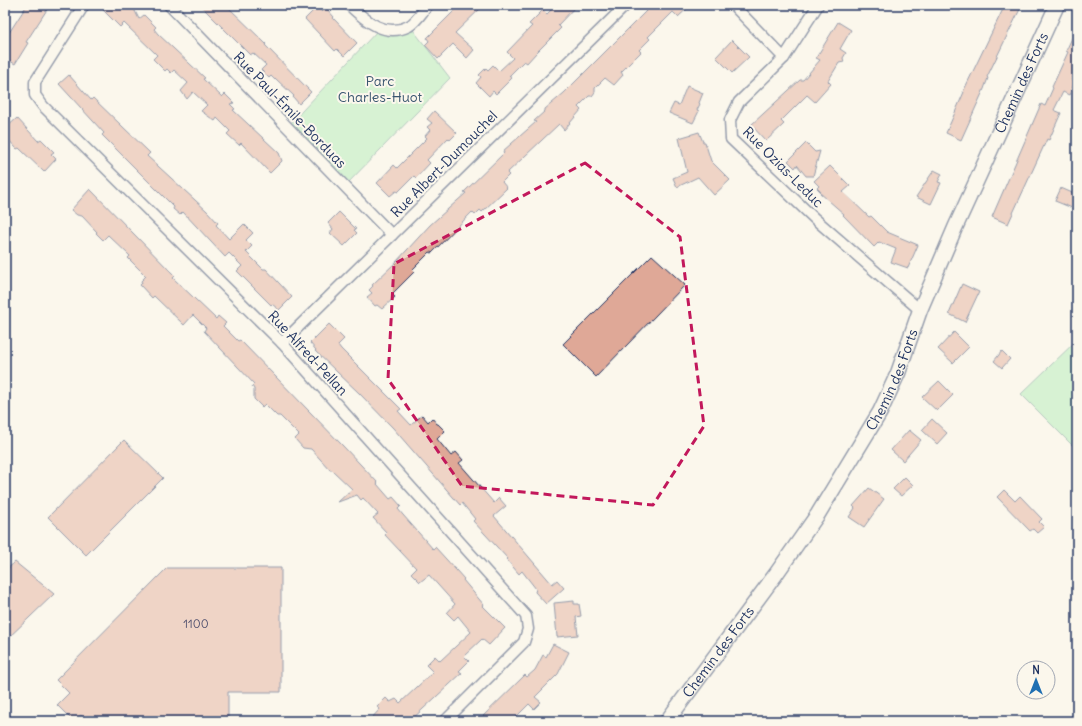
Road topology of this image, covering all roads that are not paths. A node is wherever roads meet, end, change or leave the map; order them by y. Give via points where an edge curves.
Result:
1 (84, 5) edge
2 (168, 5) edge
3 (350, 5) edge
4 (428, 5) edge
5 (626, 5) edge
6 (733, 5) edge
7 (818, 5) edge
8 (1057, 5) edge
9 (784, 58) junction
10 (392, 235) junction
11 (920, 310) junction
12 (282, 344) junction
13 (445, 721) edge
14 (667, 721) edge

1 - 12 street, Rue Alfred-Pellan via 35,82 35,95 43,106
2 - 10 street, Rue Paul-Émile-Borduas
3 - 4 street via 364,20 379,29 393,30 410,26
5 - 10 street, Rue Albert-Dumouchel
6 - 9 street
7 - 9 street, Rue Ozias-Leduc
8 - 11 street, Chemin des Forts
9 - 11 street, Rue Ozias-Leduc via 739,102 730,120 731,139 815,219
10 - 12 street, Rue Albert-Dumouchel
11 - 14 street, Chemin des Forts via 898,373 857,452 780,568
12 - 13 street, Rue Alfred-Pellan via 526,616 528,629 524,642

